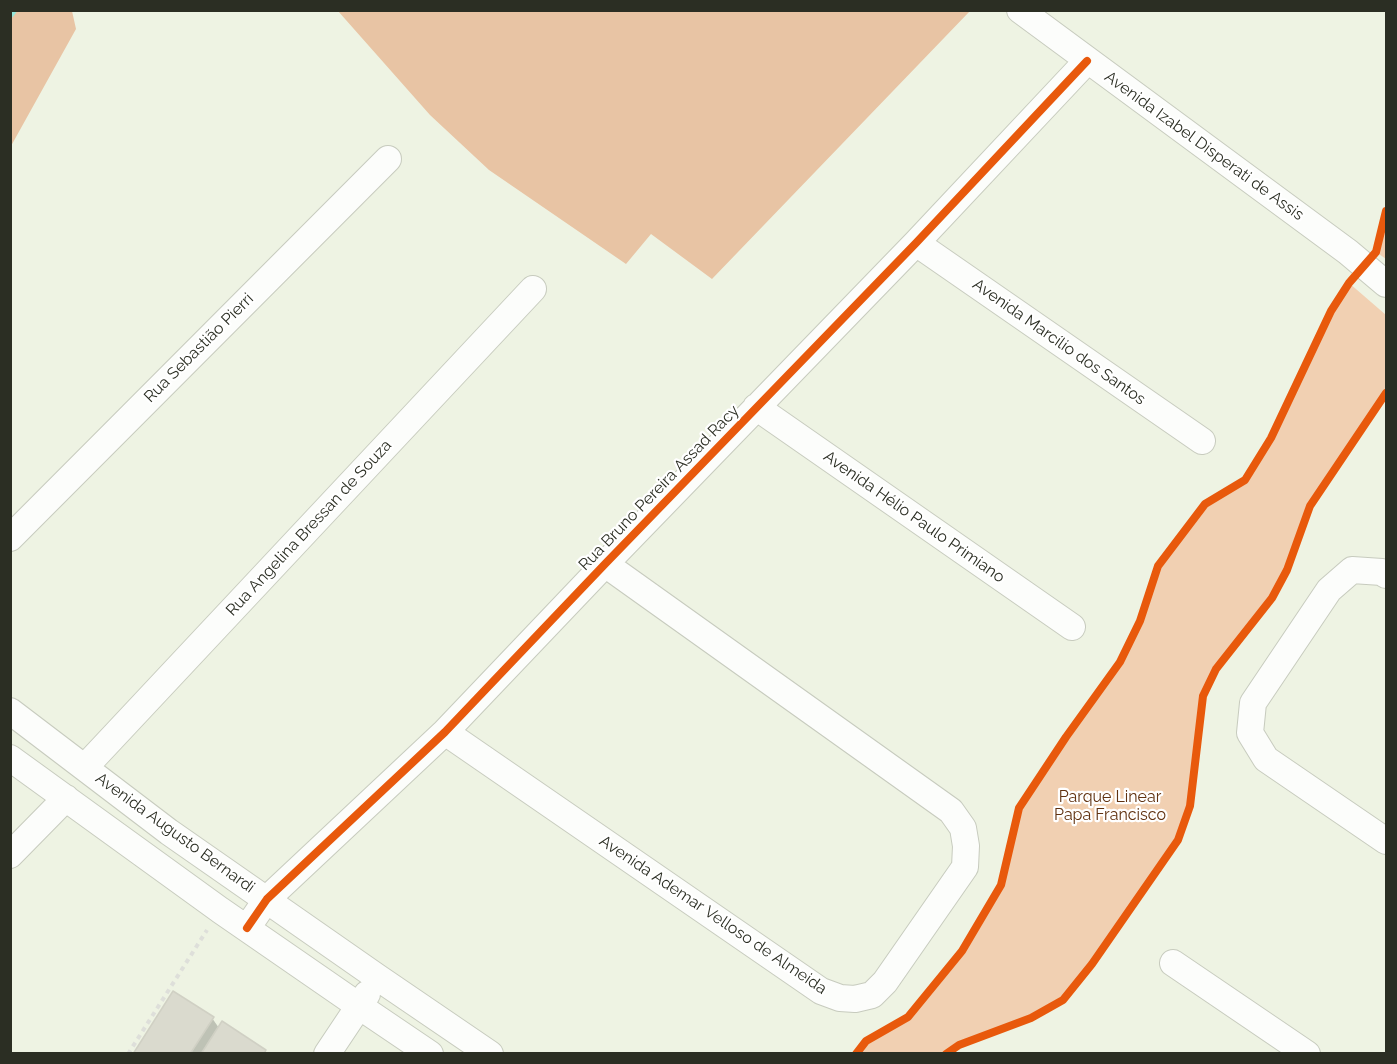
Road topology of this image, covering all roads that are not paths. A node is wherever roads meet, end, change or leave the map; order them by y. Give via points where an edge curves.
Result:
1 (1020, 10) edge
2 (1087, 61) junction
3 (388, 159) dead end
4 (916, 243) junction
5 (1386, 284) edge
6 (533, 289) dead end
7 (756, 407) junction
8 (1202, 441) dead end
9 (10, 538) edge
10 (605, 564) junction
11 (1386, 574) edge
12 (1072, 627) dead end
13 (10, 711) edge
14 (445, 732) junction
15 (10, 758) edge
16 (85, 767) junction
17 (66, 798) junction
18 (1386, 840) edge
19 (10, 855) edge
20 (267, 899) junction
21 (247, 928) junction
22 (1173, 963) dead end
23 (377, 977) junction
24 (359, 1006) junction
25 (327, 1053) edge
26 (430, 1053) edge
27 (490, 1053) edge
28 (1307, 1053) edge

1 - 2 street, Avenida Izabel Disperati de Assis
2 - 4 street, Rua Bruno Pereira Assad Racy
2 - 5 street, Avenida Izabel Disperati de Assis
3 - 9 street, Rua Sebastião Pierri
4 - 7 street, Rua Bruno Pereira Assad Racy
4 - 8 street, Avenida Marcílio dos Santos
6 - 16 street, Rua Angelina Bressan de Souza
7 - 10 street, Rua Bruno Pereira Assad Racy
7 - 12 street, Avenida Hélio Paulo Primiano
10 - 14 street, Rua Bruno Pereira Assad Racy
10 - 14 street, Avenida Ademar Velloso de Almeida via 951,811 963,828 965,867 885,982 872,995 855,999 821,992
11 - 18 street via 1352,570 1329,590 1253,703 1250,733 1266,759
13 - 16 street, Avenida Augusto Bernardi
14 - 20 street, Rua Bruno Pereira Assad Racy
15 - 17 street
16 - 20 street, Avenida Augusto Bernardi via 169,832
17 - 19 street
17 - 21 street
20 - 21 street, Rua Bruno Pereira Assad Racy
20 - 23 street, Avenida Augusto Bernardi
21 - 24 street
22 - 28 street
23 - 24 street
23 - 27 street, Avenida Augusto Bernardi
24 - 25 street
24 - 26 street

